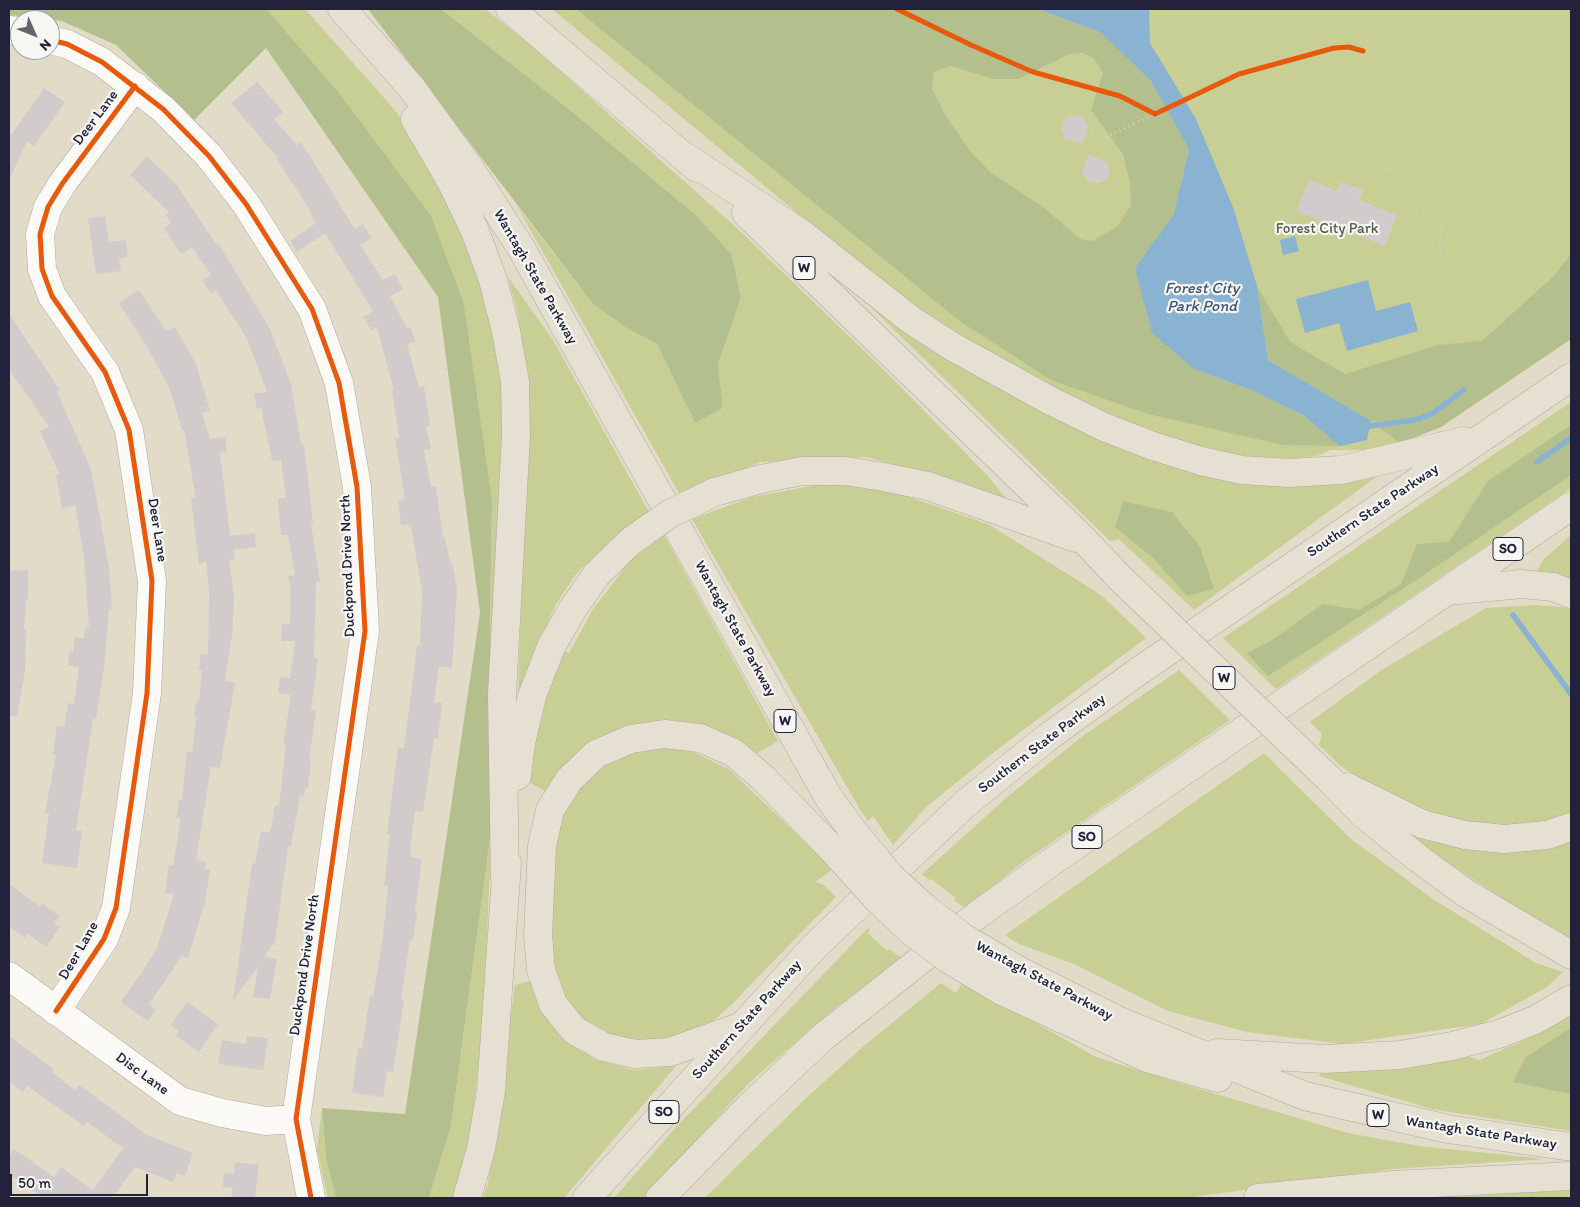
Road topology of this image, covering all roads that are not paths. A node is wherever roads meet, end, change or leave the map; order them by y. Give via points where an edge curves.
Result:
1 (510, 9) edge
2 (344, 11) edge
3 (60, 42) edge
4 (135, 86) junction
5 (684, 156) junction
6 (1571, 377) edge
7 (1483, 437) junction
8 (1571, 506) edge
9 (1085, 541) junction
10 (1444, 592) junction
11 (1571, 594) edge
12 (1328, 778) junction
13 (1571, 827) edge
14 (505, 880) junction
15 (1571, 955) edge
16 (9, 976) edge
17 (1571, 999) edge
18 (56, 1011) junction
19 (741, 1026) junction
20 (1193, 1052) junction
21 (1305, 1096) junction
22 (296, 1119) junction
23 (1571, 1147) edge
24 (1571, 1176) edge
25 (311, 1198) edge
26 (468, 1198) edge
27 (587, 1198) edge
28 (660, 1198) edge
29 (1258, 1198) edge

1 - 5 highway, W
2 - 14 highway via 402,97 452,183 493,280 506,332 515,382 516,434 502,694
2 - 20 highway, Wantagh State Parkway / W, bridge via 411,87 469,167 521,248 829,798 852,830 892,877 964,938 1018,970 1120,1021
3 - 4 street, Duckpond Drive North via 102,62
4 - 18 street, Deer Lane via 62,184 48,207 40,234 42,269 52,296 105,372 129,430 152,581 146,692 116,908 104,939
4 - 22 street, Duckpond Drive North via 209,156 246,204 312,309 339,383 357,486 365,631
5 - 7 highway via 802,234 911,320 953,347 1051,401 1153,446 1242,470 1289,473 1342,470
5 - 9 highway, W via 787,251
6 - 7 highway, Southern State Parkway / SO
7 - 19 highway, Southern State Parkway / SO via 1232,606 1048,737 966,803 875,888 813,948
8 - 10 highway, SO
9 - 12 highway, W, bridge
9 - 14 highway, bridge via 928,486 846,471 802,471 761,479 715,492 671,513 631,541 596,574 551,647 532,696 521,743
10 - 11 highway via 1521,584 1553,587
10 - 28 highway, SO via 980,913 823,1037
12 - 13 highway via 1422,824 1466,835 1504,838 1547,835
12 - 15 highway, W via 1362,813 1419,859 1468,894
14 - 26 highway via 490,1091 481,1149
16 - 18 street, Disc Lane
17 - 20 highway via 1535,1020 1499,1034 1400,1055 1325,1059
18 - 22 street, Disc Lane via 180,1101 222,1113 266,1120
19 - 21 highway, bridge via 670,1052 634,1054 604,1047 574,1030 553,1004 541,970 538,935 542,846 550,810 569,780 596,754 631,739 656,735 700,738 734,753 763,778 877,899 948,959 1000,990 1147,1058 1204,1075
19 - 27 highway, Southern State Parkway / SO
20 - 21 highway, Wantagh State Parkway / W
21 - 23 highway, Wantagh State Parkway / W via 1448,1130
22 - 25 street, Duckpond Drive North
24 - 29 highway via 1393,1184

